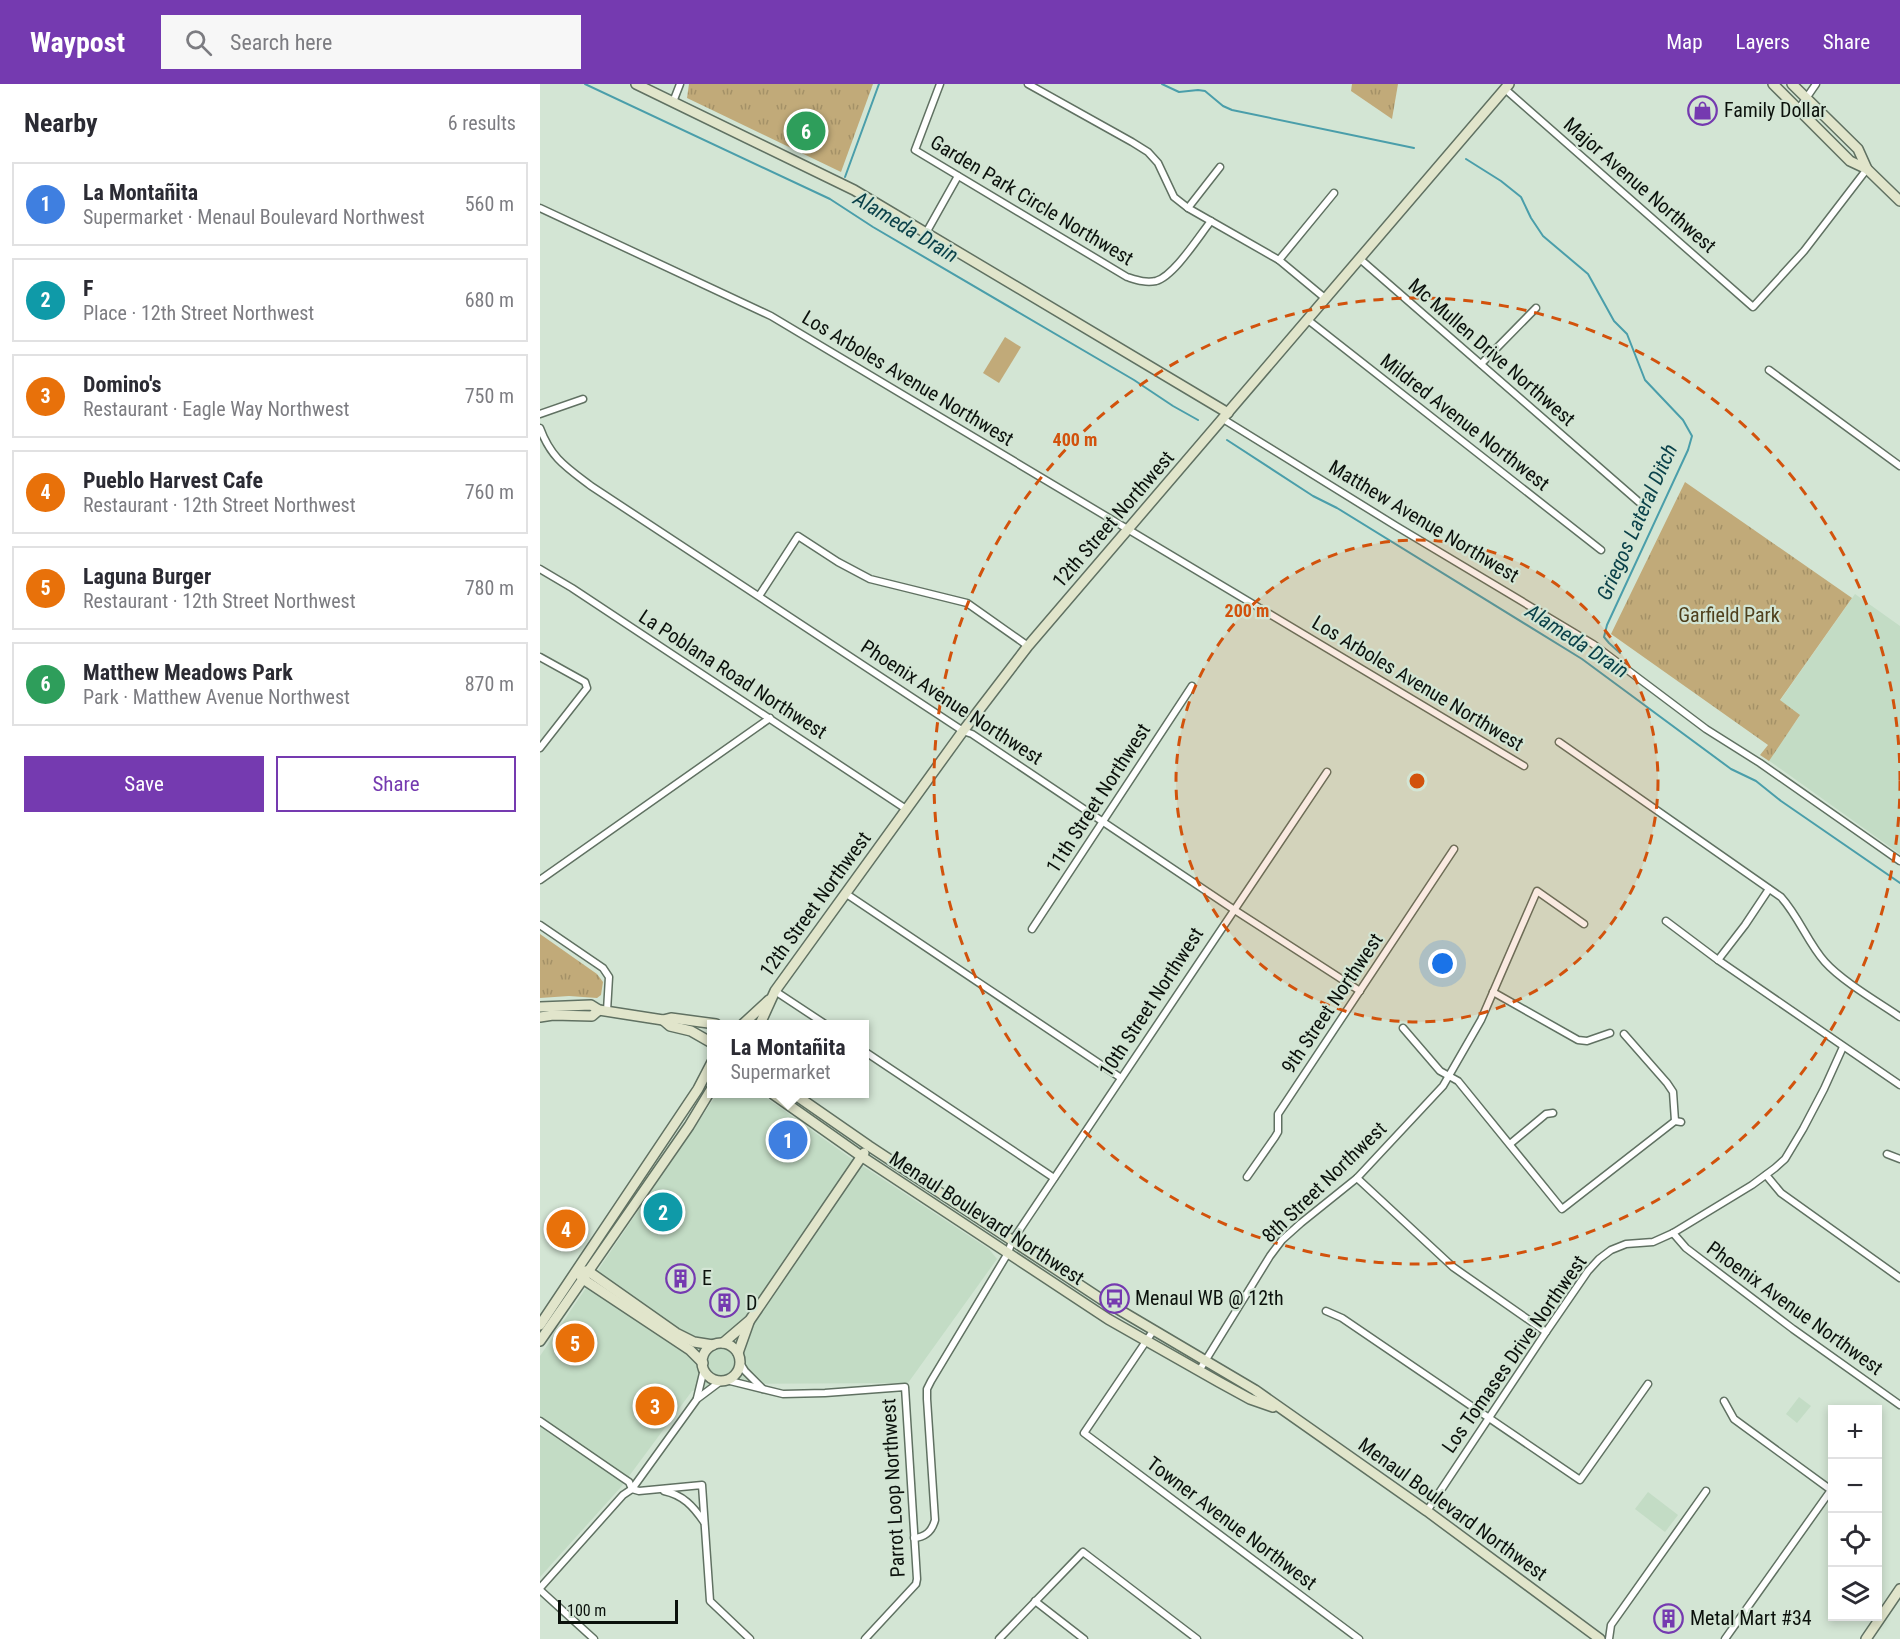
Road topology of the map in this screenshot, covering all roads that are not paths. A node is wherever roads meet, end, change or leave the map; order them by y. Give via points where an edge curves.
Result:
1 (636, 84) edge
2 (680, 84) edge
3 (940, 84) edge
4 (1029, 84) edge
5 (1773, 84) edge
6 (1792, 84) edge
7 (1816, 84) edge
8 (651, 87) edge
9 (1507, 87) edge
10 (1806, 98) junction
11 (673, 102) junction
12 (1798, 110) junction
13 (1220, 166) dead end
14 (1867, 169) junction
15 (958, 176) junction
16 (1334, 193) dead end
17 (1900, 200) edge
18 (540, 208) edge
19 (1188, 208) junction
20 (1211, 221) junction
21 (926, 233) junction
22 (1360, 259) junction
23 (1279, 260) junction
24 (1326, 299) junction
25 (1536, 308) dead end
26 (1308, 320) junction
27 (1481, 364) junction
28 (1768, 370) dead end
29 (583, 399) dead end
30 (540, 414) edge
31 (1226, 416) junction
32 (540, 428) edge
33 (1900, 466) edge
34 (1639, 502) dead end
35 (1129, 528) junction
36 (1601, 550) dead end
37 (540, 569) edge
38 (759, 596) junction
39 (1028, 646) junction
40 (540, 657) edge
41 (1192, 686) dead end
42 (770, 718) junction
43 (963, 731) junction
44 (1559, 742) dead end
45 (540, 748) edge
46 (1524, 766) dead end
47 (1327, 772) dead end
48 (906, 809) junction
49 (1102, 821) junction
50 (1454, 849) dead end
51 (1900, 861) edge
52 (540, 880) edge
53 (1769, 890) junction
54 (845, 893) junction
55 (1233, 909) junction
56 (1666, 921) dead end
57 (1584, 924) dead end
58 (540, 925) edge
59 (1032, 929) dead end
60 (1718, 960) junction
61 (1360, 992) junction
62 (1493, 992) junction
63 (773, 995) junction
64 (540, 1007) edge
65 (603, 1010) junction
66 (540, 1017) edge
67 (1900, 1017) edge
68 (663, 1020) junction
69 (746, 1020) edge
70 (762, 1020) edge
71 (818, 1020) edge
72 (707, 1023) edge
73 (1403, 1028) dead end
74 (1610, 1033) dead end
75 (1624, 1034) dead end
76 (707, 1040) edge
77 (1843, 1047) junction
78 (869, 1054) edge
79 (707, 1070) edge
80 (1449, 1076) junction
81 (1121, 1078) junction
82 (1900, 1085) edge
83 (707, 1095) edge
84 (779, 1098) edge
85 (800, 1098) edge
86 (1553, 1113) dead end
87 (1510, 1144) junction
88 (869, 1146) junction
89 (1887, 1154) dead end
90 (861, 1156) junction
91 (1900, 1159) edge
92 (1766, 1175) junction
93 (1247, 1177) dead end
94 (1054, 1178) junction
95 (1357, 1178) junction
96 (1673, 1233) junction
97 (1012, 1240) junction
98 (1008, 1253) junction
99 (577, 1270) junction
100 (586, 1275) junction
101 (1900, 1278) edge
102 (1326, 1311) dead end
103 (750, 1320) junction
104 (540, 1325) edge
105 (1153, 1331) junction
106 (1546, 1332) junction
107 (540, 1341) edge
108 (1146, 1341) junction
109 (718, 1344) junction
110 (739, 1358) junction
111 (1205, 1361) junction
112 (703, 1366) junction
113 (1199, 1371) junction
114 (723, 1380) junction
115 (1648, 1383) dead end
116 (764, 1390) junction
117 (697, 1399) junction
118 (1724, 1401) dead end
119 (1900, 1406) edge
120 (1283, 1411) junction
121 (1489, 1419) junction
122 (540, 1421) edge
123 (632, 1488) junction
124 (1828, 1488) edge
125 (657, 1490) junction
126 (1706, 1491) dead end
127 (1828, 1494) edge
128 (1426, 1511) junction
129 (705, 1524) junction
130 (914, 1538) junction
131 (540, 1589) edge
132 (1900, 1589) edge
133 (1035, 1601) junction
134 (594, 1639) edge
135 (750, 1639) edge
136 (865, 1639) edge
137 (999, 1639) edge
138 (1084, 1639) edge
139 (1197, 1639) edge
140 (1359, 1639) edge
141 (1600, 1639) edge
142 (1609, 1639) edge
143 (1725, 1639) edge
144 (1866, 1639) edge

1 - 8 main road, Matthew Avenue Northwest
2 - 11 street
3 - 15 street, Garden Park Circle Northwest via 915,150
4 - 19 street via 1148,152 1158,163 1174,197
5 - 12 main road
6 - 10 main road
7 - 10 street
8 - 11 main road, Matthew Avenue Northwest
9 - 14 street, Major Avenue Northwest via 1753,307 1804,251
9 - 22 main road, 12th Street Northwest
10 - 12 street
10 - 14 main road via 1858,149
11 - 21 main road, Matthew Avenue Northwest via 838,181
12 - 14 main road via 1850,161
13 - 19 street
14 - 17 main road
15 - 20 street, Garden Park Circle Northwest via 1109,267 1142,282 1158,280 1171,272
15 - 21 street
16 - 23 street
18 - 35 street, Los Arboles Avenue Northwest via 771,316
19 - 20 street
20 - 23 street
21 - 31 main road, Matthew Avenue Northwest
22 - 24 main road, 12th Street Northwest
22 - 27 street, Mc Mullen Drive Northwest
23 - 24 street
24 - 26 main road, 12th Street Northwest
25 - 27 street
26 - 31 main road, 12th Street Northwest
26 - 36 street, Mildred Avenue Northwest
27 - 34 street, Mc Mullen Drive Northwest
28 - 33 street
29 - 30 street
31 - 35 main road, 12th Street Northwest
31 - 51 street, Matthew Avenue Northwest via 1396,526 1593,644 1706,729
32 - 38 street, Phoenix Avenue Northwest via 546,445 561,463
35 - 39 main road, 12th Street Northwest
35 - 46 street, Los Arboles Avenue Northwest
37 - 42 street, La Poblana Road Northwest
38 - 39 street via 798,536 870,579 967,603
38 - 43 street, Phoenix Avenue Northwest
39 - 43 main road, 12th Street Northwest
40 - 45 street via 585,682 587,688
41 - 49 street, 11th Street Northwest
42 - 48 street, La Poblana Road Northwest
42 - 52 street
43 - 48 main road, 12th Street Northwest
43 - 49 street, Phoenix Avenue Northwest
44 - 53 street
47 - 55 street, 10th Street Northwest
48 - 54 main road, 12th Street Northwest
49 - 55 street, Phoenix Avenue Northwest
49 - 59 street, 11th Street Northwest
50 - 61 street, 9th Street Northwest
53 - 60 street
53 - 67 street via 1792,910 1824,962
54 - 63 main road, 12th Street Northwest
54 - 81 street
55 - 61 street, Phoenix Avenue Northwest
55 - 81 street, 10th Street Northwest
56 - 60 street
57 - 62 street, 8th Street Northwest via 1537,891
58 - 65 street via 603,968 609,977
60 - 77 street
61 - 93 street, 9th Street Northwest via 1278,1114 1278,1132
62 - 74 street via 1578,1040
62 - 80 street, 8th Street Northwest
63 - 69 main road, 12th Street Northwest
63 - 70 main road, 12th Street Northwest
63 - 71 street
64 - 65 main road via 591,1005
65 - 66 main road via 592,1016
65 - 68 main road
68 - 72 main road
68 - 76 main road
73 - 80 street via 1440,1071
75 - 87 street via 1673,1092 1678,1121 1562,1209
77 - 82 street
77 - 92 street, Los Tomases Drive Northwest via 1793,1147
78 - 94 street
79 - 99 main road
80 - 87 street via 1458,1081
80 - 95 street, 8th Street Northwest
81 - 94 street, 10th Street Northwest
83 - 100 main road
84 - 90 main road, Menaul Boulevard Northwest
85 - 88 main road, Menaul Boulevard Northwest
86 - 87 street via 1546,1114
88 - 90 main road
88 - 97 main road, Menaul Boulevard Northwest
89 - 91 street
90 - 98 main road, Menaul Boulevard Northwest
90 - 103 main road
92 - 96 street, Los Tomases Drive Northwest
92 - 101 street via 1781,1193
94 - 97 street, 10th Street Northwest
95 - 106 street via 1454,1267
95 - 111 street, 8th Street Northwest via 1282,1240
96 - 106 street, Los Tomases Drive Northwest via 1653,1242 1626,1244 1599,1258
96 - 119 street, Phoenix Avenue Northwest via 1695,1255
97 - 98 street, 10th Street Northwest
97 - 105 main road, Menaul Boulevard Northwest
98 - 108 main road, Menaul Boulevard Northwest
98 - 130 street, 10th Street Northwest via 927,1389 935,1520 928,1534
99 - 100 main road
99 - 104 main road
100 - 107 main road
100 - 109 main road via 676,1333 694,1342
100 - 112 main road via 690,1350
102 - 121 street via 1342,1318
103 - 109 main road
103 - 110 main road
105 - 108 street
105 - 111 main road, Menaul Boulevard Northwest
106 - 121 street, Los Tomases Drive Northwest
108 - 113 main road, Menaul Boulevard Northwest
108 - 140 street, Towner Avenue Northwest via 1084,1433
109 - 110 main road via 734,1348
109 - 112 main road via 705,1352
110 - 114 main road via 736,1374
110 - 116 street via 745,1371
111 - 113 street, 8th Street Northwest
111 - 120 main road, Menaul Boulevard Northwest
112 - 114 main road via 711,1377
112 - 117 street
113 - 120 main road, Menaul Boulevard Northwest via 1250,1399
114 - 116 street
114 - 117 street
115 - 121 street via 1580,1479
116 - 130 street, Parrot Loop Northwest via 793,1394 905,1387
117 - 123 street
118 - 124 street via 1734,1419
120 - 128 main road, Menaul Boulevard Northwest
121 - 128 street, Los Tomases Drive Northwest
122 - 123 street
123 - 125 street
123 - 131 street
125 - 129 street via 682,1497
125 - 129 street via 702,1485
126 - 142 street via 1611,1625
127 - 143 street
128 - 141 main road, Menaul Boulevard Northwest
129 - 135 street via 710,1601
130 - 136 street, Parrot Loop Northwest via 916,1584
131 - 134 street
132 - 144 main road
133 - 137 street
133 - 138 street
133 - 139 street via 1083,1552

